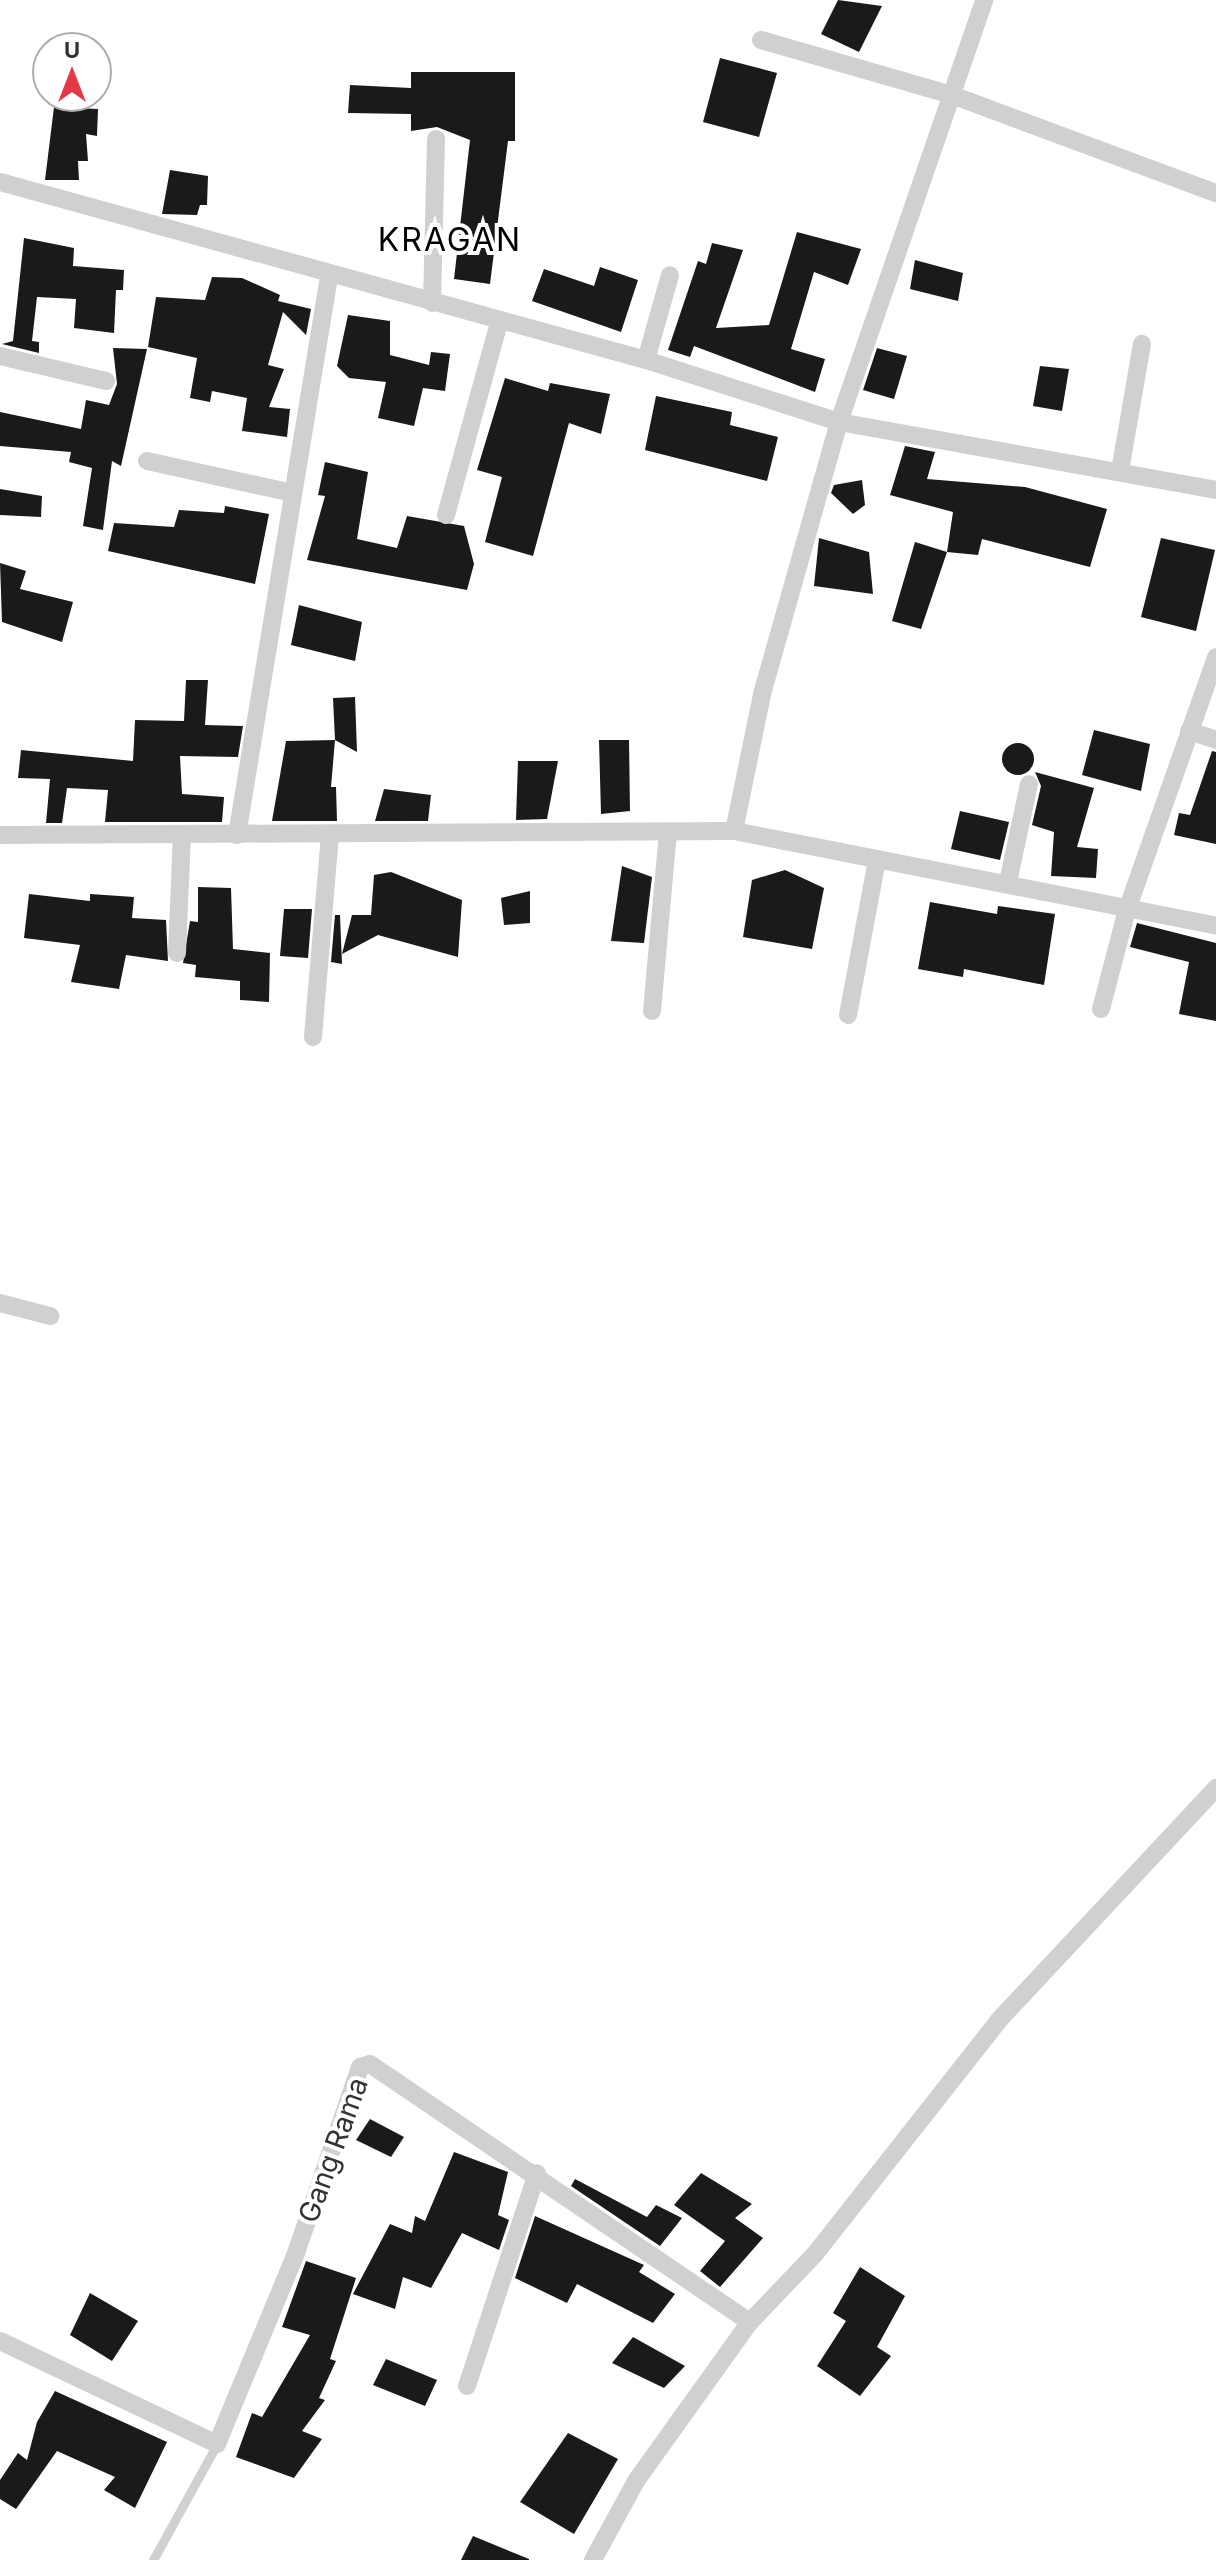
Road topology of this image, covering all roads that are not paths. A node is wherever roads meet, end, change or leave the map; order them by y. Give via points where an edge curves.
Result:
1 (984, 0) edge
2 (761, 40) dead end
3 (952, 95) junction
4 (436, 139) dead end
5 (0, 182) edge
6 (1216, 193) edge
7 (670, 275) dead end
8 (329, 277) junction
9 (432, 303) junction
10 (499, 322) junction
11 (1142, 344) dead end
12 (0, 356) edge
13 (646, 360) junction
14 (106, 381) dead end
15 (839, 422) junction
16 (147, 461) dead end
17 (1120, 471) junction
18 (1216, 490) edge
19 (292, 493) junction
20 (446, 515) dead end
21 (1216, 657) edge
22 (1189, 731) junction
23 (1216, 740) edge
24 (1029, 784) dead end
25 (734, 831) junction
26 (668, 832) junction
27 (330, 834) junction
28 (0, 835) edge
29 (182, 835) junction
30 (237, 835) junction
31 (877, 860) junction
32 (1008, 882) junction
33 (1127, 910) junction
34 (1216, 926) edge
35 (177, 953) dead end
36 (1101, 1009) dead end
37 (652, 1011) dead end
38 (848, 1015) dead end
39 (313, 1037) dead end
40 (0, 1303) edge
41 (50, 1316) dead end
42 (1216, 1788) edge
43 (537, 2173) junction
44 (750, 2322) junction
45 (0, 2341) edge
46 (467, 2386) dead end
47 (217, 2444) junction
48 (153, 2560) edge
49 (593, 2560) edge

1 - 3 street
2 - 3 street
3 - 6 street
3 - 15 street
4 - 9 street
5 - 8 street
7 - 13 street
8 - 9 street
8 - 19 street
9 - 10 street
10 - 13 street
10 - 20 street
11 - 17 street
12 - 14 street
13 - 15 street
15 - 17 street
15 - 25 street via 762,694
16 - 19 street
17 - 18 street
19 - 30 street
21 - 22 street
22 - 23 street
22 - 33 street
24 - 32 street
25 - 26 street
25 - 31 street
26 - 27 street
26 - 37 street
27 - 30 street
27 - 39 street
28 - 29 street
29 - 30 street
29 - 35 street
31 - 32 street
31 - 38 street
32 - 33 street
33 - 34 street
33 - 36 street
40 - 41 street
42 - 44 street via 999,2020 815,2254
43 - 44 street, Gang Rama
43 - 46 street
43 - 47 street, Gang Rama via 380,2069 360,2067 296,2253
44 - 49 street via 636,2481
45 - 47 street
47 - 48 lane

